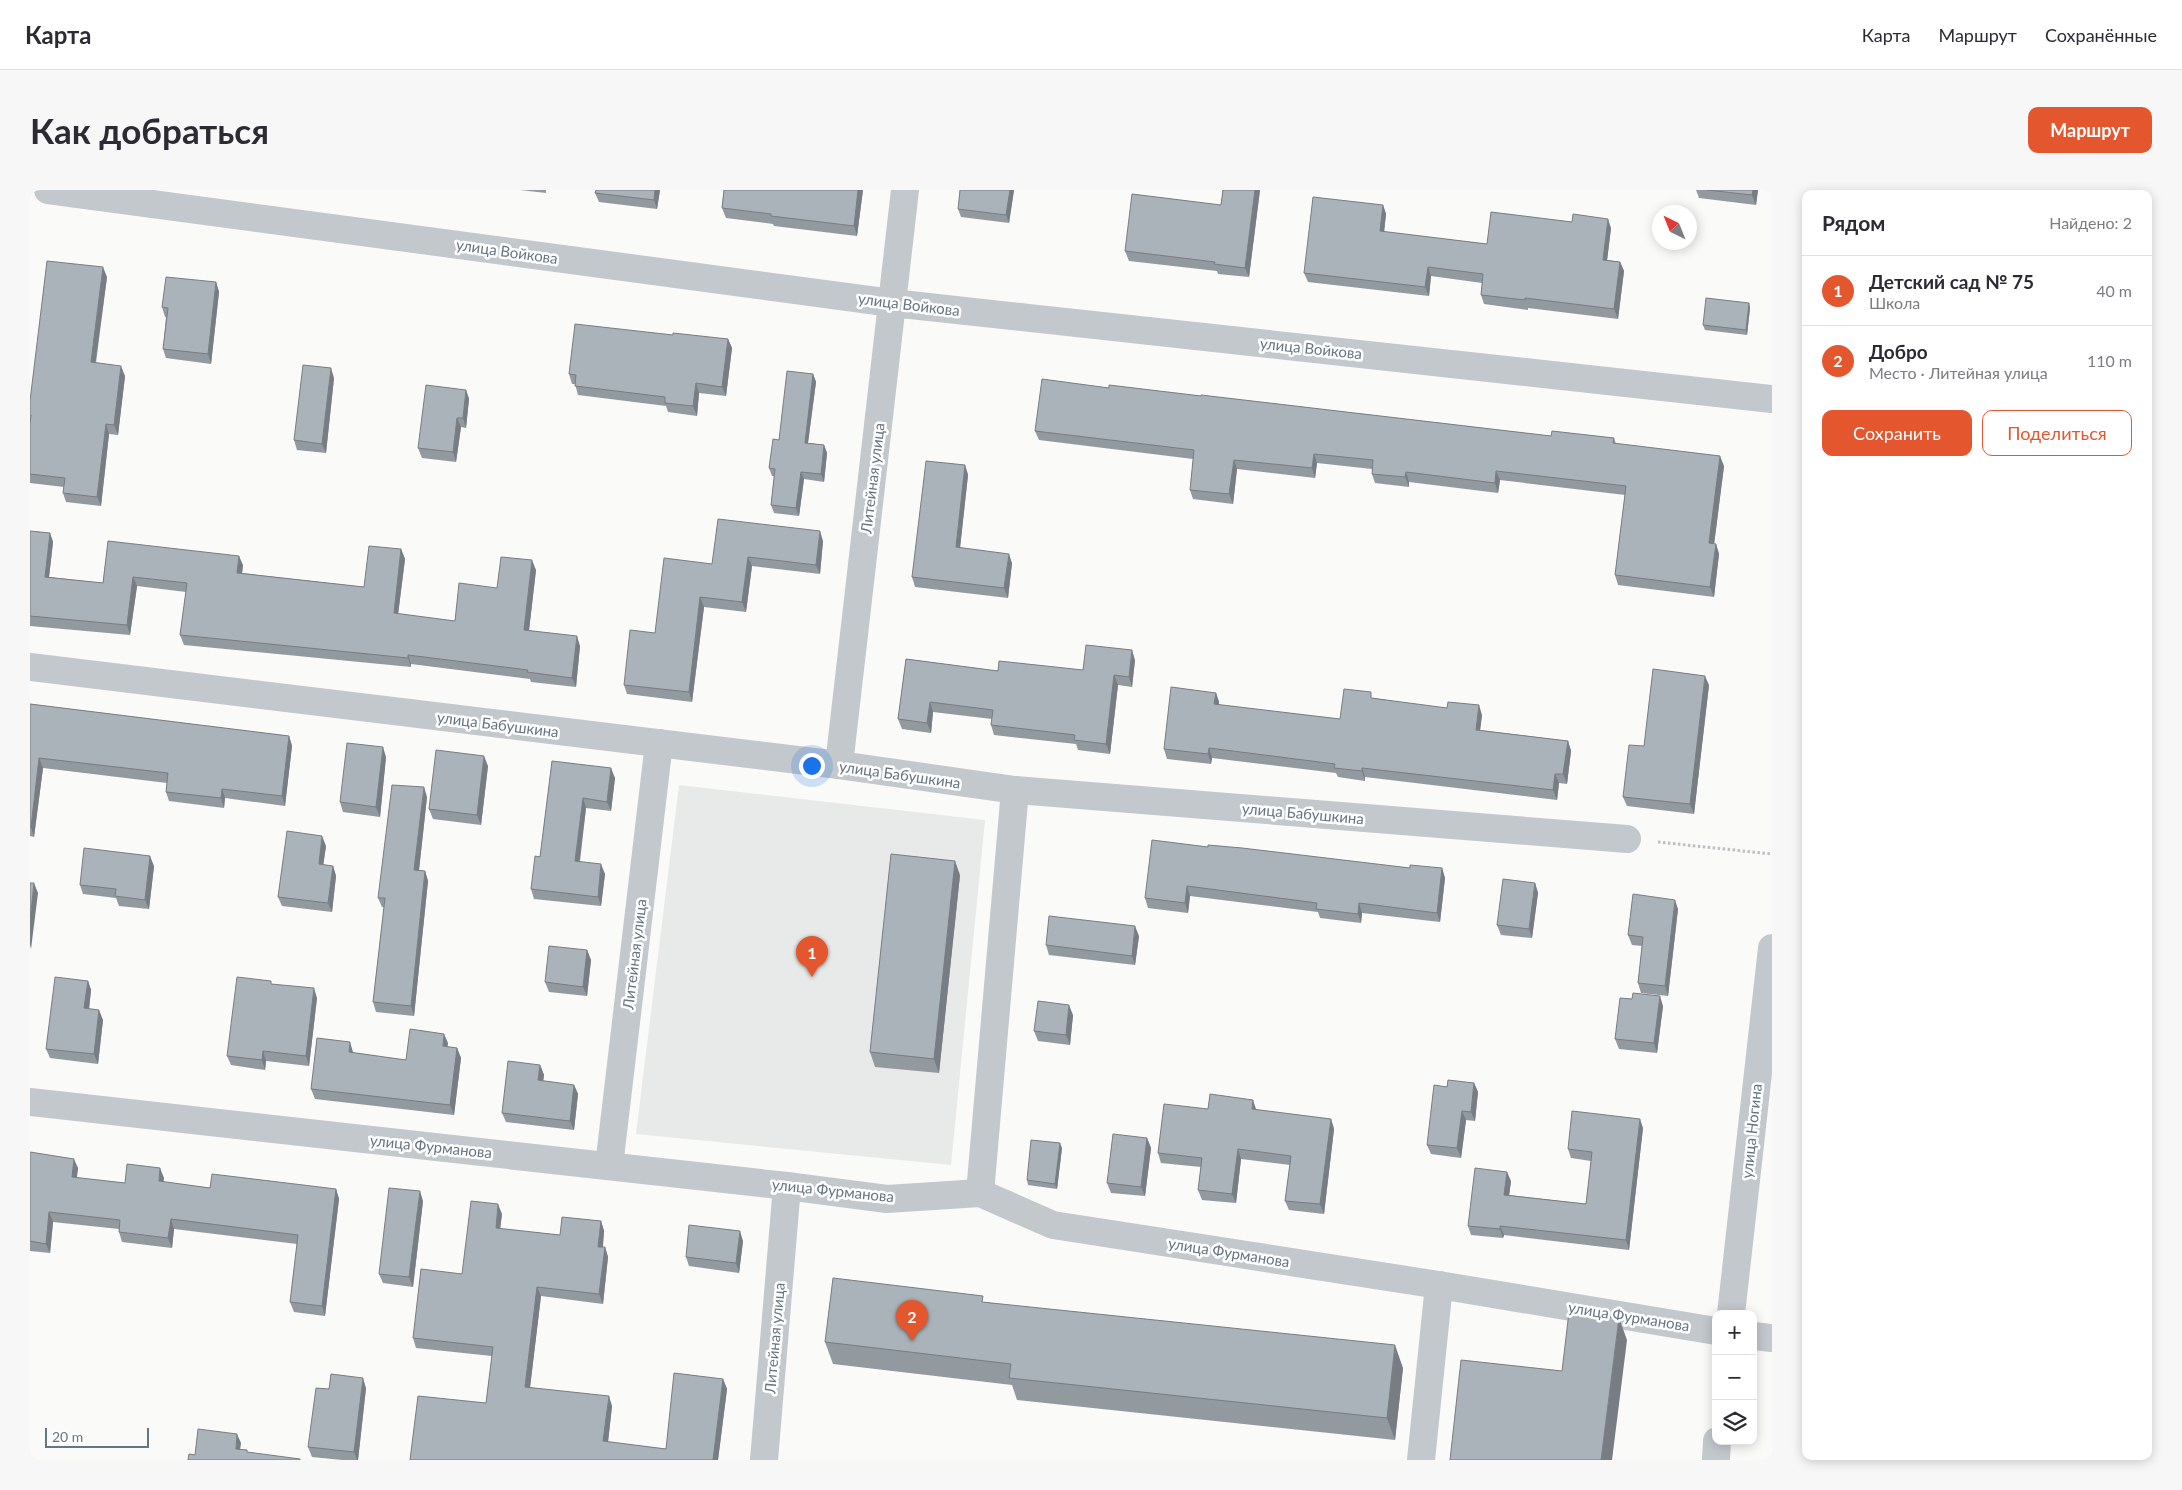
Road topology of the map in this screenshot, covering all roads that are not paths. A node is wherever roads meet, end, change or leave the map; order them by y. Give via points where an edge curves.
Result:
1 (48, 190) edge
2 (905, 190) edge
3 (892, 302) junction
4 (1772, 399) edge
5 (30, 667) edge
6 (659, 743) junction
7 (839, 765) junction
8 (1015, 790) junction
9 (1627, 839) road end
10 (1772, 948) edge
11 (30, 1102) edge
12 (609, 1166) junction
13 (787, 1186) junction
14 (980, 1193) junction
15 (1439, 1285) junction
16 (1731, 1310) edge
17 (1712, 1330) edge
18 (1757, 1336) edge
19 (1772, 1338) edge
20 (1718, 1445) edge
21 (764, 1460) edge
22 (1421, 1460) edge
23 (1716, 1460) edge

1 - 3 street, улица Войкова
2 - 3 street, Литейная улица
3 - 4 street, улица Войкова
3 - 7 street, Литейная улица
5 - 6 street, улица Бабушкина
6 - 7 street, улица Бабушкина
6 - 12 street, Литейная улица
7 - 8 street, улица Бабушкина
8 - 9 street, улица Бабушкина
8 - 14 street
10 - 16 street, улица Ногина
11 - 12 street, улица Фурманова
12 - 13 street, улица Фурманова
13 - 14 street, улица Фурманова via 886,1199
13 - 21 street, Литейная улица
14 - 15 street, улица Фурманова via 1053,1225
15 - 17 street, улица Фурманова
15 - 22 street
18 - 19 street
20 - 23 street

